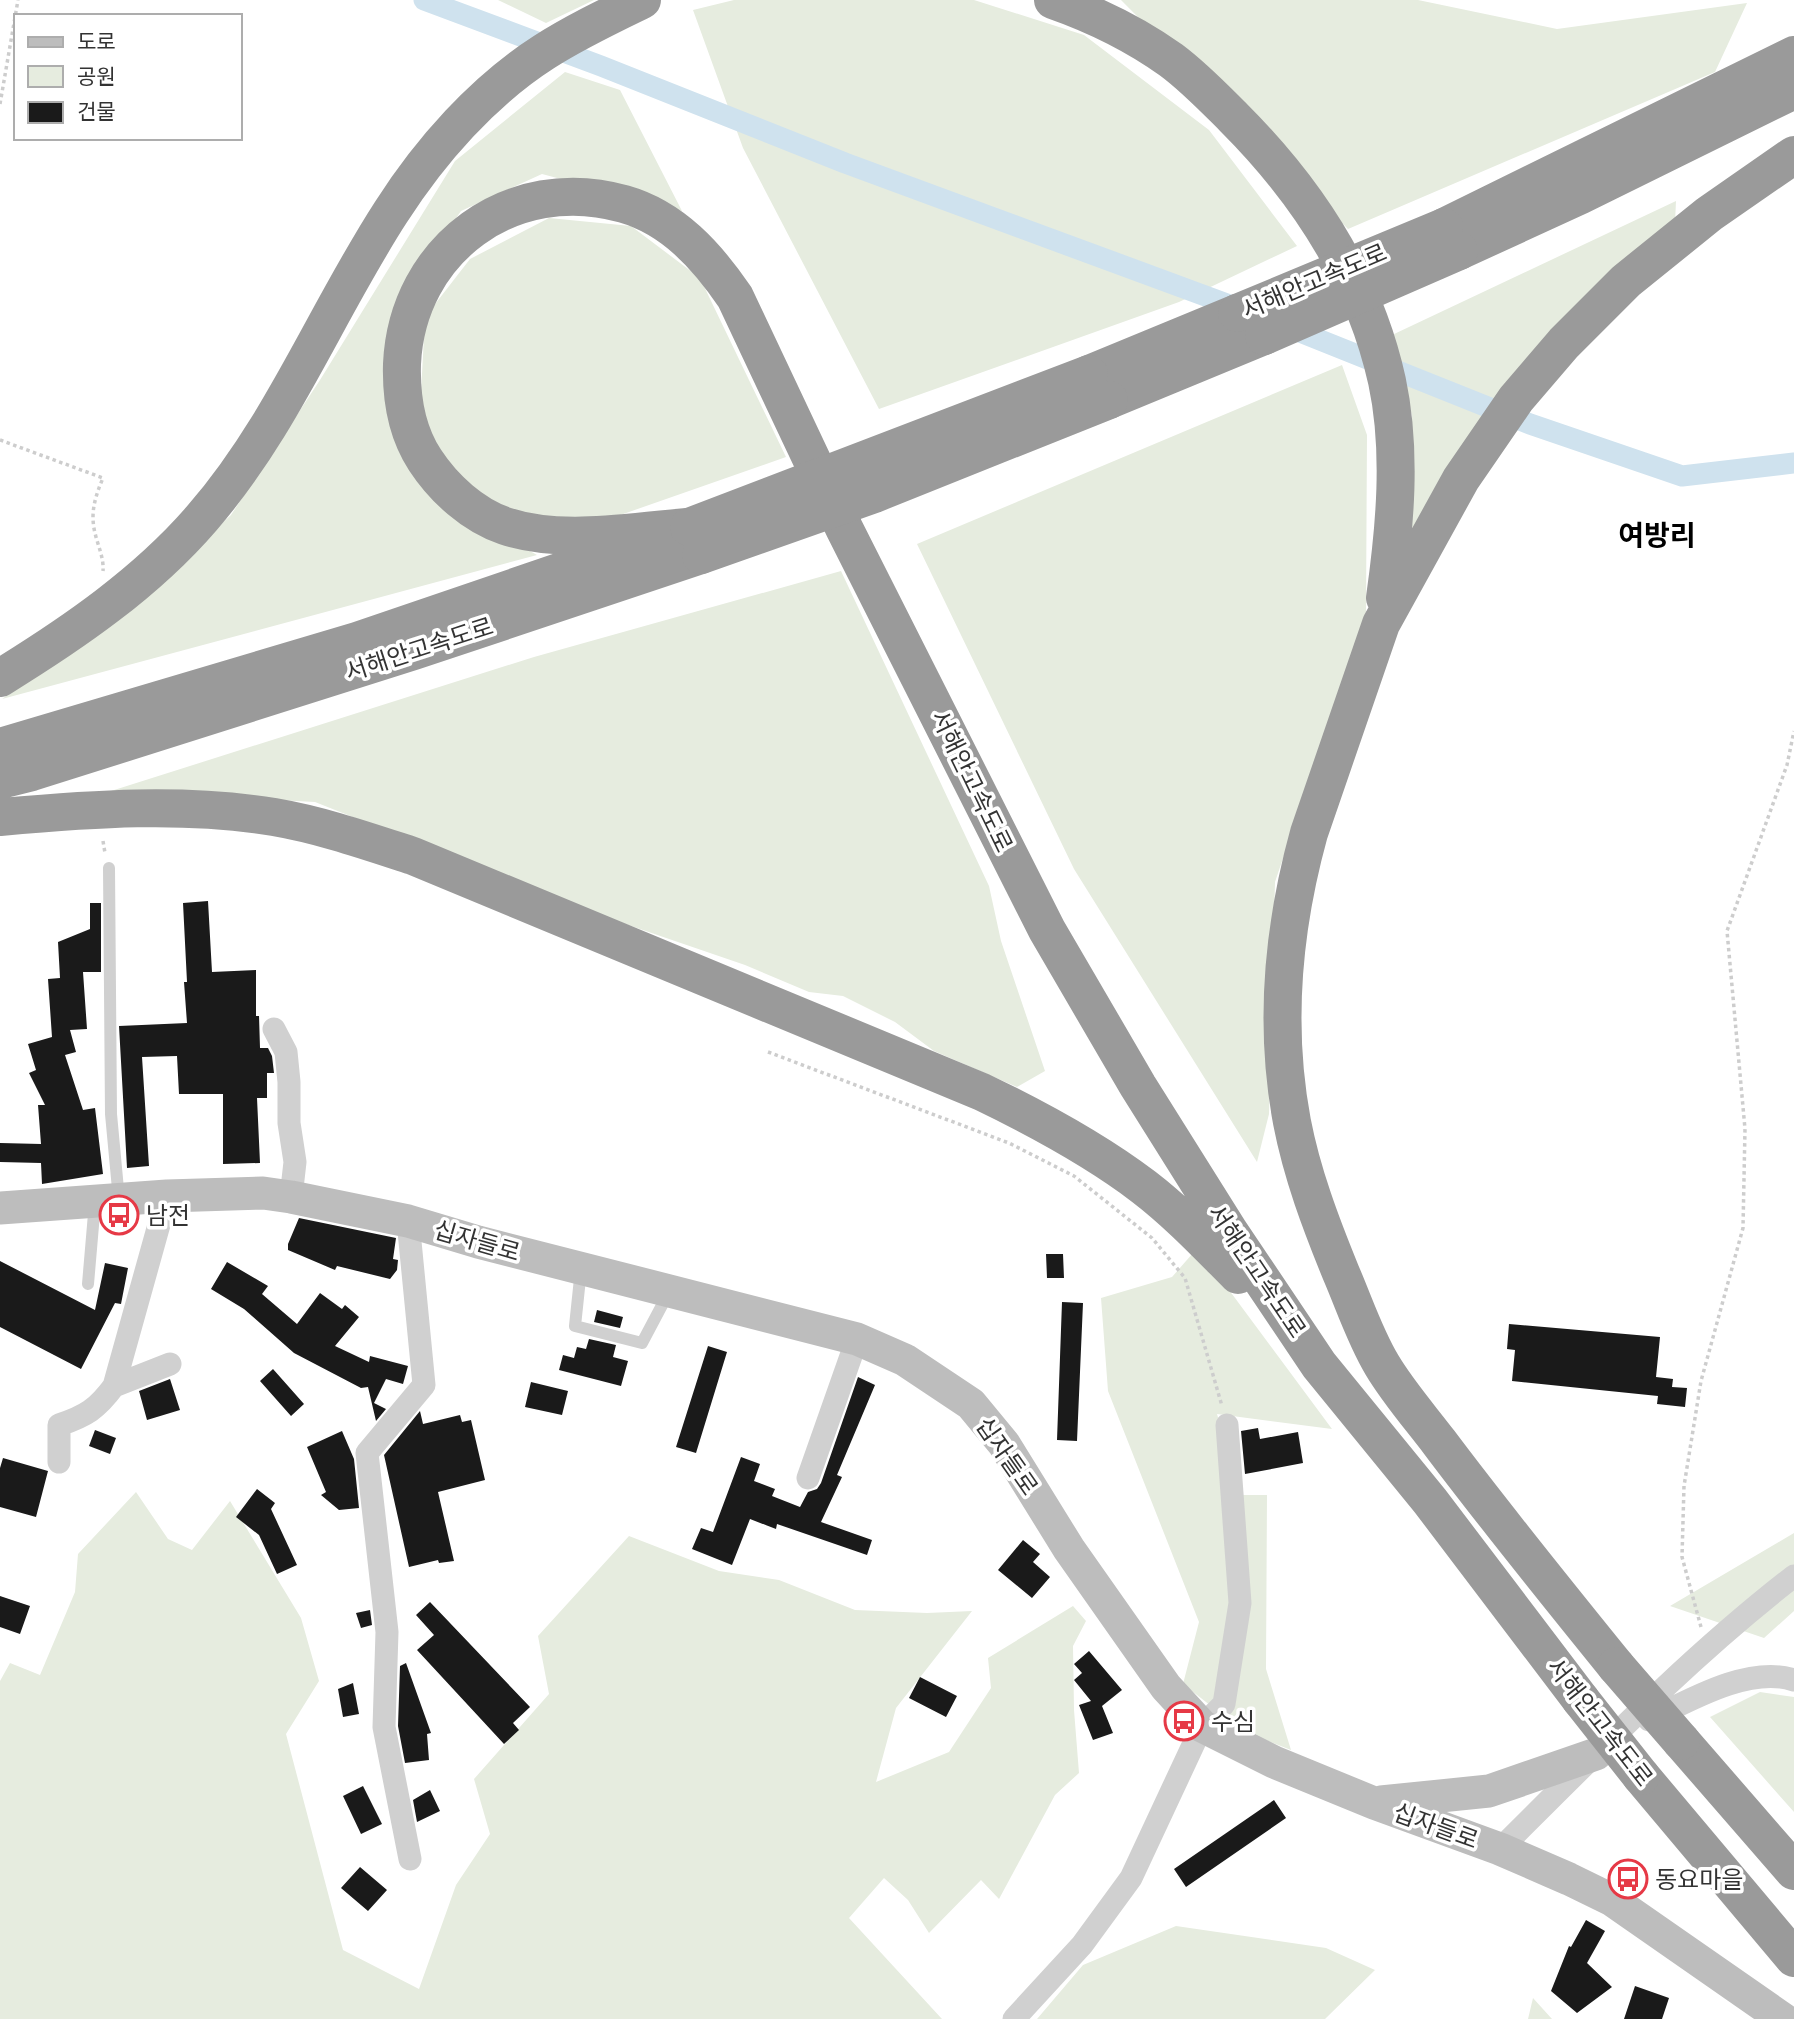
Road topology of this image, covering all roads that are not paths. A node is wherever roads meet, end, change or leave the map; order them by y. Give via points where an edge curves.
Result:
1 (642, 0) edge
2 (1053, 0) edge
3 (1794, 55) edge
4 (1794, 90) edge
5 (1794, 155) edge
6 (1451, 239) junction
7 (695, 541) junction
8 (1381, 624) junction
9 (0, 678) edge
10 (0, 747) edge
11 (0, 780) edge
12 (0, 817) edge
13 (109, 868) dead end
14 (274, 1029) dead end
15 (167, 1196) junction
16 (291, 1197) junction
17 (107, 1201) junction
18 (0, 1208) edge
19 (408, 1221) junction
20 (581, 1268) junction
21 (88, 1284) dead end
22 (670, 1291) junction
23 (857, 1339) junction
24 (170, 1364) dead end
25 (1319, 1365) junction
26 (114, 1386) junction
27 (1227, 1424) road end
28 (59, 1462) dead end
29 (808, 1478) dead end
30 (1794, 1576) edge
31 (1794, 1680) edge
32 (1202, 1726) junction
33 (1602, 1747) junction
34 (1374, 1803) junction
35 (1500, 1849) junction
36 (410, 1858) dead end
37 (1794, 1871) edge
38 (1794, 1958) edge
39 (1014, 2019) edge
40 (1783, 2019) edge

1 - 9 highway via 543,52 463,121 391,211 273,419 203,517 139,579 61,640
2 - 8 highway via 1121,30 1171,60 1259,143 1329,234 1376,340 1394,431 1391,556
3 - 6 highway, 서해안고속도로
4 - 6 highway, 서해안고속도로 via 1581,195
5 - 8 highway via 1709,214 1626,281 1564,342 1461,479
6 - 7 highway, 서해안고속도로, bridge via 1099,387 874,494
7 - 10 highway, 서해안고속도로
7 - 11 highway, 서해안고속도로 via 414,651
7 - 25 highway, 서해안고속도로 via 537,533 503,525 463,502 431,470 409,428 403,404 406,325 415,300 445,252 488,218 559,198 625,204 672,228 697,248 735,297 844,528 1046,930 1229,1231
8 - 37 highway, 서해안고속도로, bridge via 1309,833 1287,942 1284,1063 1292,1122 1316,1208 1381,1365 1616,1666
12 - 25 highway via 167,807 274,817 413,856 1032,1116 1143,1187 1194,1231 1254,1290
13 - 17 lane
14 - 16 street via 286,1052 295,1162
15 - 16 main road, 십자들로 via 263,1193
15 - 17 main road, 십자들로
15 - 26 street
16 - 19 main road, 십자들로
17 - 18 main road, 십자들로
17 - 21 lane
19 - 20 main road, 십자들로
19 - 36 street via 424,1385 368,1453 387,1632 384,1727
20 - 22 main road, 십자들로
20 - 22 lane via 575,1326 642,1343
22 - 23 main road, 십자들로
23 - 29 street
23 - 32 main road, 십자들로 via 905,1360 971,1404 1004,1444 1069,1549 1159,1676
24 - 26 street
25 - 38 highway, 서해안고속도로, bridge via 1430,1500 1641,1776
26 - 28 street via 83,1417 59,1425
27 - 32 street via 1240,1602 1224,1704
30 - 33 street via 1748,1612
31 - 33 street via 1759,1677 1710,1690
32 - 34 main road, 십자들로
32 - 39 street via 1130,1878 1082,1945
33 - 34 main road via 1489,1791
33 - 35 street
34 - 35 main road, 십자들로
35 - 40 main road, 십자들로 via 1612,1900

